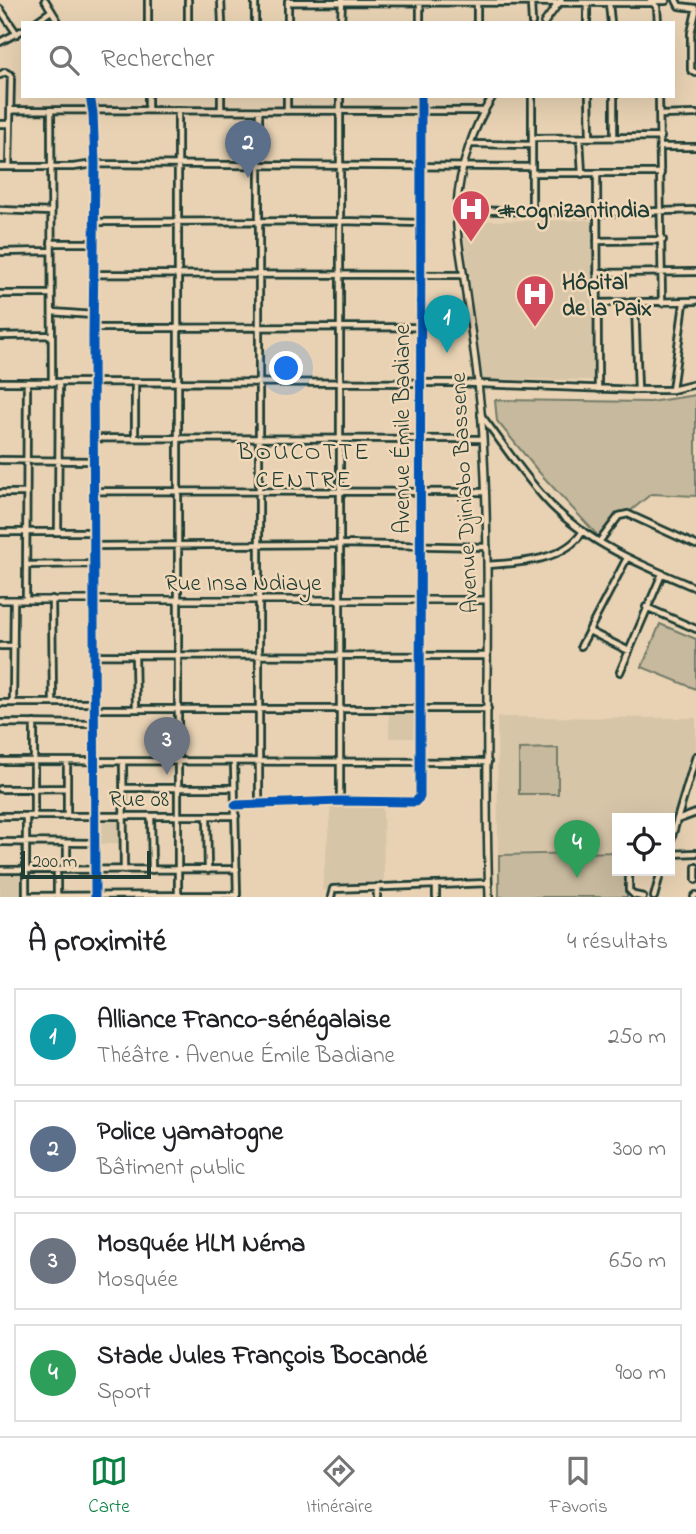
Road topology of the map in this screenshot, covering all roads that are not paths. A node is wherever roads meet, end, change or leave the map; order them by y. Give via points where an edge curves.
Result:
1 (45, 0) edge
2 (148, 0) edge
3 (188, 0) edge
4 (221, 0) edge
5 (255, 0) edge
6 (676, 0) edge
7 (288, 1) edge
8 (342, 1) edge
9 (420, 1) edge
10 (477, 1) edge
11 (531, 1) edge
12 (560, 1) edge
13 (608, 1) edge
14 (666, 1) edge
15 (587, 3) junction
16 (0, 9) edge
17 (696, 9) edge
18 (51, 10) junction
19 (37, 21) edge
20 (58, 21) edge
21 (148, 21) edge
22 (188, 21) edge
23 (222, 21) edge
24 (255, 21) edge
25 (288, 21) edge
26 (341, 21) edge
27 (420, 21) edge
28 (477, 21) edge
29 (532, 21) edge
30 (545, 21) edge
31 (587, 21) edge
32 (611, 21) edge
33 (658, 21) edge
34 (21, 31) edge
35 (17, 34) junction
36 (0, 42) edge
37 (696, 73) edge
38 (0, 75) edge
39 (90, 98) edge
40 (148, 98) edge
41 (221, 98) edge
42 (287, 98) edge
43 (340, 98) edge
44 (421, 98) edge
45 (492, 98) edge
46 (532, 98) edge
47 (589, 98) edge
48 (614, 98) edge
49 (659, 98) edge
50 (148, 108) junction
51 (93, 109) junction
52 (220, 109) junction
53 (11, 110) junction
54 (51, 110) junction
55 (177, 110) junction
56 (340, 110) junction
57 (259, 111) junction
58 (287, 111) junction
59 (421, 111) junction
60 (484, 111) junction
61 (696, 114) edge
62 (660, 115) junction
63 (0, 124) edge
64 (10, 124) junction
65 (661, 137) junction
66 (580, 138) junction
67 (590, 138) junction
68 (614, 138) junction
69 (532, 142) junction
70 (471, 144) junction
71 (661, 147) junction
72 (696, 147) edge
73 (95, 164) junction
74 (260, 164) junction
75 (179, 165) junction
76 (340, 165) junction
77 (420, 165) junction
78 (0, 167) edge
79 (9, 167) junction
80 (51, 167) junction
81 (464, 167) junction
82 (532, 170) junction
83 (597, 173) junction
84 (661, 173) junction
85 (582, 174) junction
86 (0, 210) edge
87 (456, 210) junction
88 (663, 210) junction
89 (696, 210) edge
90 (51, 212) junction
91 (532, 212) junction
92 (597, 213) junction
93 (341, 221) junction
94 (93, 222) junction
95 (179, 222) junction
96 (259, 223) junction
97 (421, 223) junction
98 (663, 240) junction
99 (597, 241) junction
100 (51, 243) junction
101 (93, 243) junction
102 (51, 251) junction
103 (0, 252) edge
104 (696, 272) edge
105 (597, 273) junction
106 (93, 274) junction
107 (340, 274) junction
108 (421, 274) junction
109 (663, 274) junction
110 (179, 275) junction
111 (260, 275) junction
112 (464, 275) junction
113 (0, 294) edge
114 (51, 294) junction
115 (696, 301) edge
116 (598, 303) junction
117 (635, 303) junction
118 (662, 303) junction
119 (684, 303) junction
120 (51, 312) junction
121 (93, 314) junction
122 (340, 327) junction
123 (421, 327) junction
124 (93, 328) junction
125 (179, 328) junction
126 (260, 328) junction
127 (51, 335) junction
128 (0, 336) edge
129 (0, 382) edge
130 (340, 382) junction
131 (27, 383) junction
132 (52, 383) junction
133 (59, 383) junction
134 (93, 383) junction
135 (135, 383) junction
136 (178, 383) junction
137 (420, 383) junction
138 (478, 383) junction
139 (260, 384) junction
140 (696, 384) edge
141 (598, 389) junction
142 (638, 390) junction
143 (672, 390) junction
144 (481, 415) junction
145 (93, 438) junction
146 (135, 438) junction
147 (340, 438) junction
148 (178, 439) junction
149 (259, 439) junction
150 (483, 439) junction
151 (420, 440) junction
152 (0, 460) edge
153 (27, 460) junction
154 (58, 460) junction
155 (93, 461) junction
156 (94, 491) junction
157 (259, 491) junction
158 (340, 491) junction
159 (419, 491) junction
160 (178, 492) junction
161 (485, 492) junction
162 (0, 493) edge
163 (26, 493) junction
164 (583, 531) junction
165 (25, 532) junction
166 (58, 532) junction
167 (94, 532) junction
168 (0, 533) edge
169 (598, 542) junction
170 (260, 544) junction
171 (340, 544) junction
172 (178, 545) junction
173 (419, 545) junction
174 (696, 545) edge
175 (94, 546) junction
176 (487, 547) junction
177 (627, 558) junction
178 (94, 564) junction
179 (26, 565) junction
180 (487, 565) junction
181 (662, 574) junction
182 (696, 588) edge
183 (94, 599) junction
184 (341, 599) junction
185 (0, 600) edge
186 (14, 600) junction
187 (26, 600) junction
188 (52, 600) junction
189 (177, 600) junction
190 (259, 600) junction
191 (419, 600) junction
192 (487, 600) junction
193 (646, 607) junction
194 (696, 629) edge
195 (589, 631) junction
196 (0, 646) edge
197 (14, 646) junction
198 (581, 646) dead end
199 (629, 651) junction
200 (94, 655) junction
201 (135, 655) junction
202 (178, 656) junction
203 (340, 656) junction
204 (487, 656) junction
205 (258, 657) junction
206 (420, 657) junction
207 (620, 673) dead end
208 (13, 702) junction
209 (0, 703) edge
210 (53, 703) junction
211 (94, 706) junction
212 (136, 708) junction
213 (340, 708) junction
214 (178, 709) junction
215 (258, 709) junction
216 (420, 709) junction
217 (488, 709) junction
218 (0, 723) edge
219 (34, 723) junction
220 (94, 724) junction
221 (696, 756) edge
222 (0, 761) edge
223 (34, 761) junction
224 (340, 761) junction
225 (66, 762) junction
226 (94, 762) junction
227 (123, 762) junction
228 (178, 762) junction
229 (234, 762) junction
230 (419, 762) junction
231 (488, 762) junction
232 (259, 763) junction
233 (694, 772) edge
234 (34, 788) junction
235 (67, 788) junction
236 (124, 788) junction
237 (178, 788) junction
238 (234, 788) junction
239 (0, 789) edge
240 (340, 801) junction
241 (259, 804) junction
242 (235, 805) junction
243 (696, 813) edge
244 (0, 816) edge
245 (26, 816) junction
246 (67, 816) junction
247 (94, 816) junction
248 (124, 816) junction
249 (151, 816) junction
250 (178, 816) junction
251 (207, 816) junction
252 (236, 816) junction
253 (34, 817) junction
254 (676, 820) junction
255 (675, 824) edge
256 (0, 842) edge
257 (26, 843) junction
258 (68, 843) junction
259 (94, 843) junction
260 (675, 853) edge
261 (696, 853) edge
262 (696, 867) edge
263 (237, 869) junction
264 (0, 870) edge
265 (25, 870) junction
266 (57, 870) junction
267 (67, 870) junction
268 (94, 870) junction
269 (124, 870) junction
270 (152, 870) junction
271 (178, 870) junction
272 (208, 870) junction
273 (629, 876) edge
274 (660, 876) edge
275 (696, 880) edge
276 (488, 883) junction
277 (436, 885) junction
278 (377, 887) junction
279 (26, 896) edge
280 (57, 896) edge
281 (94, 896) edge
282 (178, 896) edge
283 (237, 896) edge
284 (331, 897) edge
285 (377, 897) edge
286 (436, 897) edge
287 (489, 897) edge
288 (643, 897) edge
289 (654, 897) edge

1 - 18 street
2 - 21 street
3 - 22 street
4 - 23 street
5 - 24 street
6 - 17 street via 679,6
7 - 8 street
7 - 25 street
8 - 9 street
8 - 26 street
9 - 10 street
9 - 27 street
10 - 11 street
10 - 28 street
11 - 12 street
11 - 29 street
12 - 15 street
12 - 30 main road
13 - 14 street
13 - 15 street
13 - 32 street
13 - 33 street via 653,3
15 - 31 street
16 - 35 street
17 - 37 street via 691,33 691,70
18 - 19 street
18 - 20 street
34 - 35 street
35 - 36 street
38 - 53 street via 11,75
39 - 51 street
40 - 50 street
41 - 52 street
42 - 58 street
43 - 56 street
44 - 59 street, Avenue Émile Badiane
45 - 60 main road, Avenue Djiniabo Bassene
46 - 69 street
47 - 67 street
48 - 68 street
49 - 62 street
50 - 51 street
50 - 55 street
51 - 54 street
51 - 73 street
52 - 55 street
52 - 57 street
53 - 54 street
53 - 64 street
54 - 80 street
55 - 75 street
56 - 58 street
56 - 59 street
56 - 76 street
57 - 58 street
57 - 74 street
59 - 60 street
59 - 77 street, Avenue Émile Badiane
60 - 70 main road, Avenue Djiniabo Bassene
61 - 62 street
62 - 65 street
63 - 64 street
64 - 79 street
65 - 68 street
65 - 71 street
66 - 67 street
66 - 69 street
66 - 85 street
67 - 68 street
69 - 70 street
69 - 82 street
70 - 81 main road, Avenue Djiniabo Bassene
71 - 72 street
71 - 84 street
73 - 75 street
73 - 80 street
73 - 94 street
74 - 75 street
74 - 76 street
74 - 96 street
75 - 95 street
76 - 77 street
76 - 93 street
77 - 81 street
77 - 97 street, Avenue Émile Badiane
78 - 79 street
79 - 80 street
80 - 90 street
81 - 82 street
81 - 87 main road, Avenue Djiniabo Bassene
82 - 85 street
82 - 91 street
83 - 84 street
83 - 85 street
83 - 92 street
84 - 88 street
86 - 90 street
87 - 91 street
87 - 112 main road, Avenue Djiniabo Bassene
88 - 89 street
88 - 92 street
88 - 98 street
90 - 100 street
91 - 92 street
92 - 99 street
93 - 96 street
93 - 97 street
93 - 107 street
94 - 95 street
94 - 101 street
95 - 96 street
95 - 110 street
96 - 111 street
97 - 108 street, Avenue Émile Badiane
98 - 99 street
98 - 109 street
99 - 105 street
100 - 101 street
100 - 102 street
101 - 106 street
102 - 103 street
102 - 114 street
104 - 109 street
105 - 109 street
105 - 116 street
106 - 110 street
106 - 121 street
107 - 108 street
107 - 111 street
107 - 122 street
108 - 112 street
108 - 123 street, Avenue Émile Badiane
109 - 118 street
110 - 111 street
110 - 125 street
111 - 126 street
112 - 138 main road, Avenue Djiniabo Bassene
113 - 114 street
114 - 120 street
115 - 119 street
116 - 117 street
116 - 141 street
117 - 118 street
117 - 142 street
118 - 119 street
119 - 143 street
120 - 121 street
120 - 127 street
121 - 124 street
122 - 123 street
122 - 126 street
122 - 130 street
123 - 137 street, Avenue Émile Badiane
124 - 125 street
124 - 134 street
125 - 126 street
125 - 136 street
126 - 139 street
127 - 128 street
127 - 132 street
129 - 131 street
130 - 137 street
130 - 139 street
130 - 147 street
131 - 132 street
131 - 153 street
132 - 133 street
133 - 134 street
133 - 154 street
134 - 135 street
134 - 145 street
135 - 136 street
135 - 146 street
136 - 139 street
136 - 148 street
137 - 138 street
137 - 151 street, Avenue Émile Badiane
138 - 141 street
138 - 144 main road, Avenue Djiniabo Bassene
139 - 149 street
140 - 143 street
141 - 142 street
142 - 143 street
144 - 150 main road, Avenue Djiniabo Bassene
144 - 164 street via 530,481
145 - 146 street
145 - 155 street
146 - 148 street
147 - 149 street
147 - 151 street
147 - 158 street
148 - 149 street
148 - 160 street
149 - 157 street
150 - 151 street
150 - 161 main road, Avenue Djiniabo Bassene
151 - 159 street, Avenue Émile Badiane
152 - 153 street
153 - 154 street
153 - 163 street
154 - 155 street
154 - 166 street
155 - 156 street
156 - 160 street
156 - 167 street
157 - 158 street
157 - 160 street
157 - 170 street
158 - 159 street
158 - 171 street
159 - 161 street
159 - 173 street, Avenue Émile Badiane
160 - 172 street
161 - 176 main road, Avenue Djiniabo Bassene
162 - 163 street
163 - 165 street
164 - 169 street
164 - 180 street via 576,544 541,558
165 - 166 street
165 - 168 street
165 - 179 street
166 - 167 street
167 - 175 street
169 - 174 street via 623,514
169 - 177 street
170 - 171 street
170 - 172 street
170 - 190 street
171 - 173 street
171 - 184 street
172 - 175 street
172 - 189 street
173 - 176 street
173 - 191 street, Avenue Émile Badiane
175 - 178 street
176 - 180 main road, Avenue Djiniabo Bassene
177 - 181 street
177 - 195 street
178 - 179 street
178 - 183 street
179 - 187 street
180 - 192 main road, Avenue Djiniabo Bassene
181 - 182 street
181 - 193 street
183 - 188 main road, Rue Insa Ndiaye
183 - 189 main road, Rue Insa Ndiaye
183 - 200 street
184 - 190 main road, Rue Insa Ndiaye
184 - 191 main road, Rue Insa Ndiaye
184 - 203 street
185 - 186 main road, Rue Insa Ndiaye
186 - 187 main road, Rue Insa Ndiaye
186 - 197 street
187 - 188 main road, Rue Insa Ndiaye
188 - 210 street
189 - 190 main road, Rue Insa Ndiaye
189 - 202 street
190 - 205 street
191 - 192 main road, Rue Insa Ndiaye
191 - 206 street, Avenue Émile Badiane
192 - 204 main road, Avenue Djiniabo Bassene
193 - 194 street
193 - 199 street
195 - 198 street
195 - 199 street
196 - 197 street
197 - 208 street
199 - 207 street
200 - 201 street
200 - 211 street
201 - 202 street
201 - 212 street
202 - 205 street
202 - 214 street
203 - 205 street
203 - 206 street
203 - 213 street
204 - 206 street
204 - 217 main road, Avenue Djiniabo Bassene
205 - 215 street
206 - 216 street, Avenue Émile Badiane
208 - 209 street
208 - 210 street
210 - 211 street
211 - 212 street
211 - 220 street
212 - 214 street
213 - 215 street
213 - 216 street
213 - 224 street
214 - 215 street
214 - 228 street
215 - 232 street
216 - 217 street
216 - 230 street, Avenue Émile Badiane
217 - 231 main road, Avenue Djiniabo Bassene
218 - 219 street
219 - 220 street
219 - 223 street
220 - 226 street
221 - 233 street
222 - 223 street
223 - 225 street
223 - 234 street
224 - 230 street
224 - 232 street
224 - 240 street
225 - 226 street
225 - 235 street
226 - 227 street
226 - 247 street
227 - 228 street
227 - 236 street
228 - 229 street
228 - 237 street
229 - 232 street
229 - 238 street
230 - 231 street
230 - 240 street, Avenue Émile Badiane via 418,802
231 - 276 main road, Avenue Djiniabo Bassene
232 - 241 street
233 - 254 street
234 - 235 street
234 - 239 street
234 - 253 street
235 - 246 street
236 - 237 street
236 - 248 street
237 - 238 street
237 - 250 street
238 - 242 street
240 - 241 street
241 - 242 street
242 - 252 street
243 - 254 street
244 - 245 street, Rue 08
245 - 253 street, Rue 08
245 - 257 street
246 - 247 street, Rue 08
246 - 253 street, Rue 08
247 - 248 street, Rue 08
247 - 259 street
248 - 249 street, Rue 08
248 - 269 street
249 - 250 street, Rue 08
249 - 270 street
250 - 251 street, Rue 08
250 - 271 street
251 - 252 street, Rue 08
251 - 272 street
252 - 263 street
254 - 255 street
256 - 257 street
257 - 258 street
257 - 265 street
258 - 259 street
258 - 267 street
259 - 268 street
260 - 261 street
262 - 275 street
263 - 272 street
263 - 283 street
264 - 265 street
265 - 266 street
265 - 279 street
266 - 267 street
266 - 280 street
267 - 268 street
268 - 269 street
268 - 281 street
269 - 270 street
270 - 271 street
271 - 272 street
271 - 282 street
273 - 288 street via 629,890
274 - 289 street
276 - 277 street
276 - 287 main road, Avenue Djiniabo Bassene
277 - 278 street
277 - 286 street
278 - 284 street via 333,890
278 - 285 street
279 - 280 street
280 - 281 street
281 - 282 street
282 - 283 street

